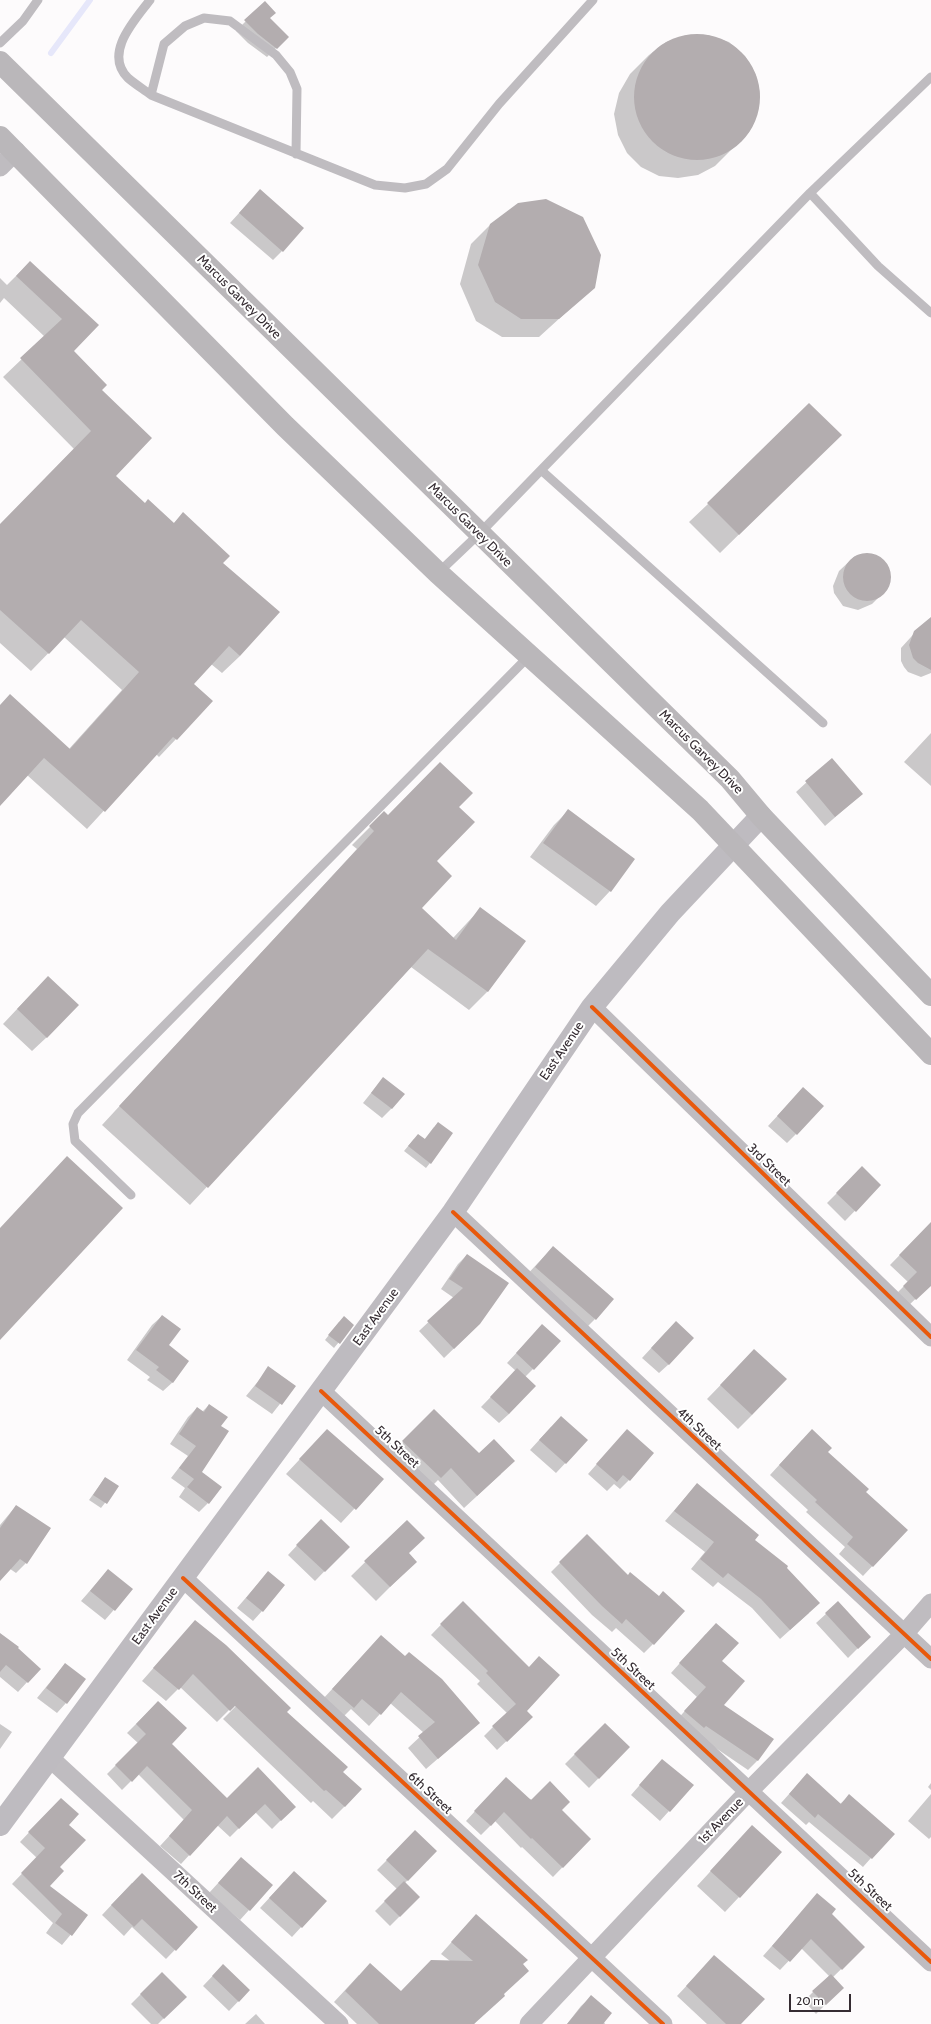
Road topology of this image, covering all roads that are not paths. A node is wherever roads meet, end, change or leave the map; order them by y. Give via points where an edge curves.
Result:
1 (38, 0) edge
2 (150, 0) edge
3 (592, 0) edge
4 (0, 43) edge
5 (7, 69) edge
6 (931, 77) edge
7 (151, 95) junction
8 (8, 144) edge
9 (296, 154) junction
10 (0, 166) edge
11 (810, 193) junction
12 (931, 313) edge
13 (541, 470) junction
14 (479, 534) junction
15 (438, 573) junction
16 (529, 656) junction
17 (823, 724) dead end
18 (761, 816) junction
19 (734, 846) junction
20 (931, 994) edge
21 (592, 1007) junction
22 (931, 1054) edge
23 (131, 1194) dead end
24 (453, 1212) junction
25 (931, 1337) edge
26 (322, 1391) junction
27 (183, 1578) junction
28 (931, 1603) edge
29 (904, 1634) junction
30 (931, 1660) edge
31 (51, 1759) junction
32 (749, 1792) junction
33 (0, 1825) edge
34 (591, 1957) junction
35 (931, 1962) edge
36 (339, 2024) edge
37 (530, 2024) edge
38 (663, 2024) edge

1 - 4 lane via 23,21
2 - 7 lane via 124,35 119,52 121,67 128,77
3 - 9 lane via 499,104 447,169 426,184 405,188 375,185
5 - 14 highway, Marcus Garvey Drive
6 - 11 lane
7 - 9 lane
7 - 9 lane via 164,44 185,26 204,18 230,21 276,55 290,72 297,90
8 - 10 street
8 - 15 highway via 285,426
11 - 12 lane via 878,266
11 - 13 lane
13 - 14 lane
13 - 17 lane
14 - 15 lane
14 - 18 highway, Marcus Garvey Drive via 730,778
15 - 16 highway
16 - 19 highway via 700,810
16 - 23 lane via 78,1113 73,1124 75,1141
18 - 19 main road, East Avenue
18 - 20 highway, Marcus Garvey Drive
19 - 21 main road, East Avenue via 670,912
19 - 22 highway
21 - 24 main road, East Avenue
21 - 25 street, 3rd Street
24 - 26 main road, East Avenue
24 - 29 street, 4th Street
26 - 27 main road, East Avenue
26 - 32 street, 5th Street
27 - 31 main road, East Avenue
27 - 34 street, 6th Street
28 - 29 street, 1st Avenue
29 - 30 street, 4th Street
29 - 32 street, 1st Avenue
31 - 33 main road, East Avenue
31 - 36 street, 7th Street
32 - 34 street, 1st Avenue
32 - 35 street, 5th Street
34 - 37 street, 1st Avenue
34 - 38 street, 6th Street

